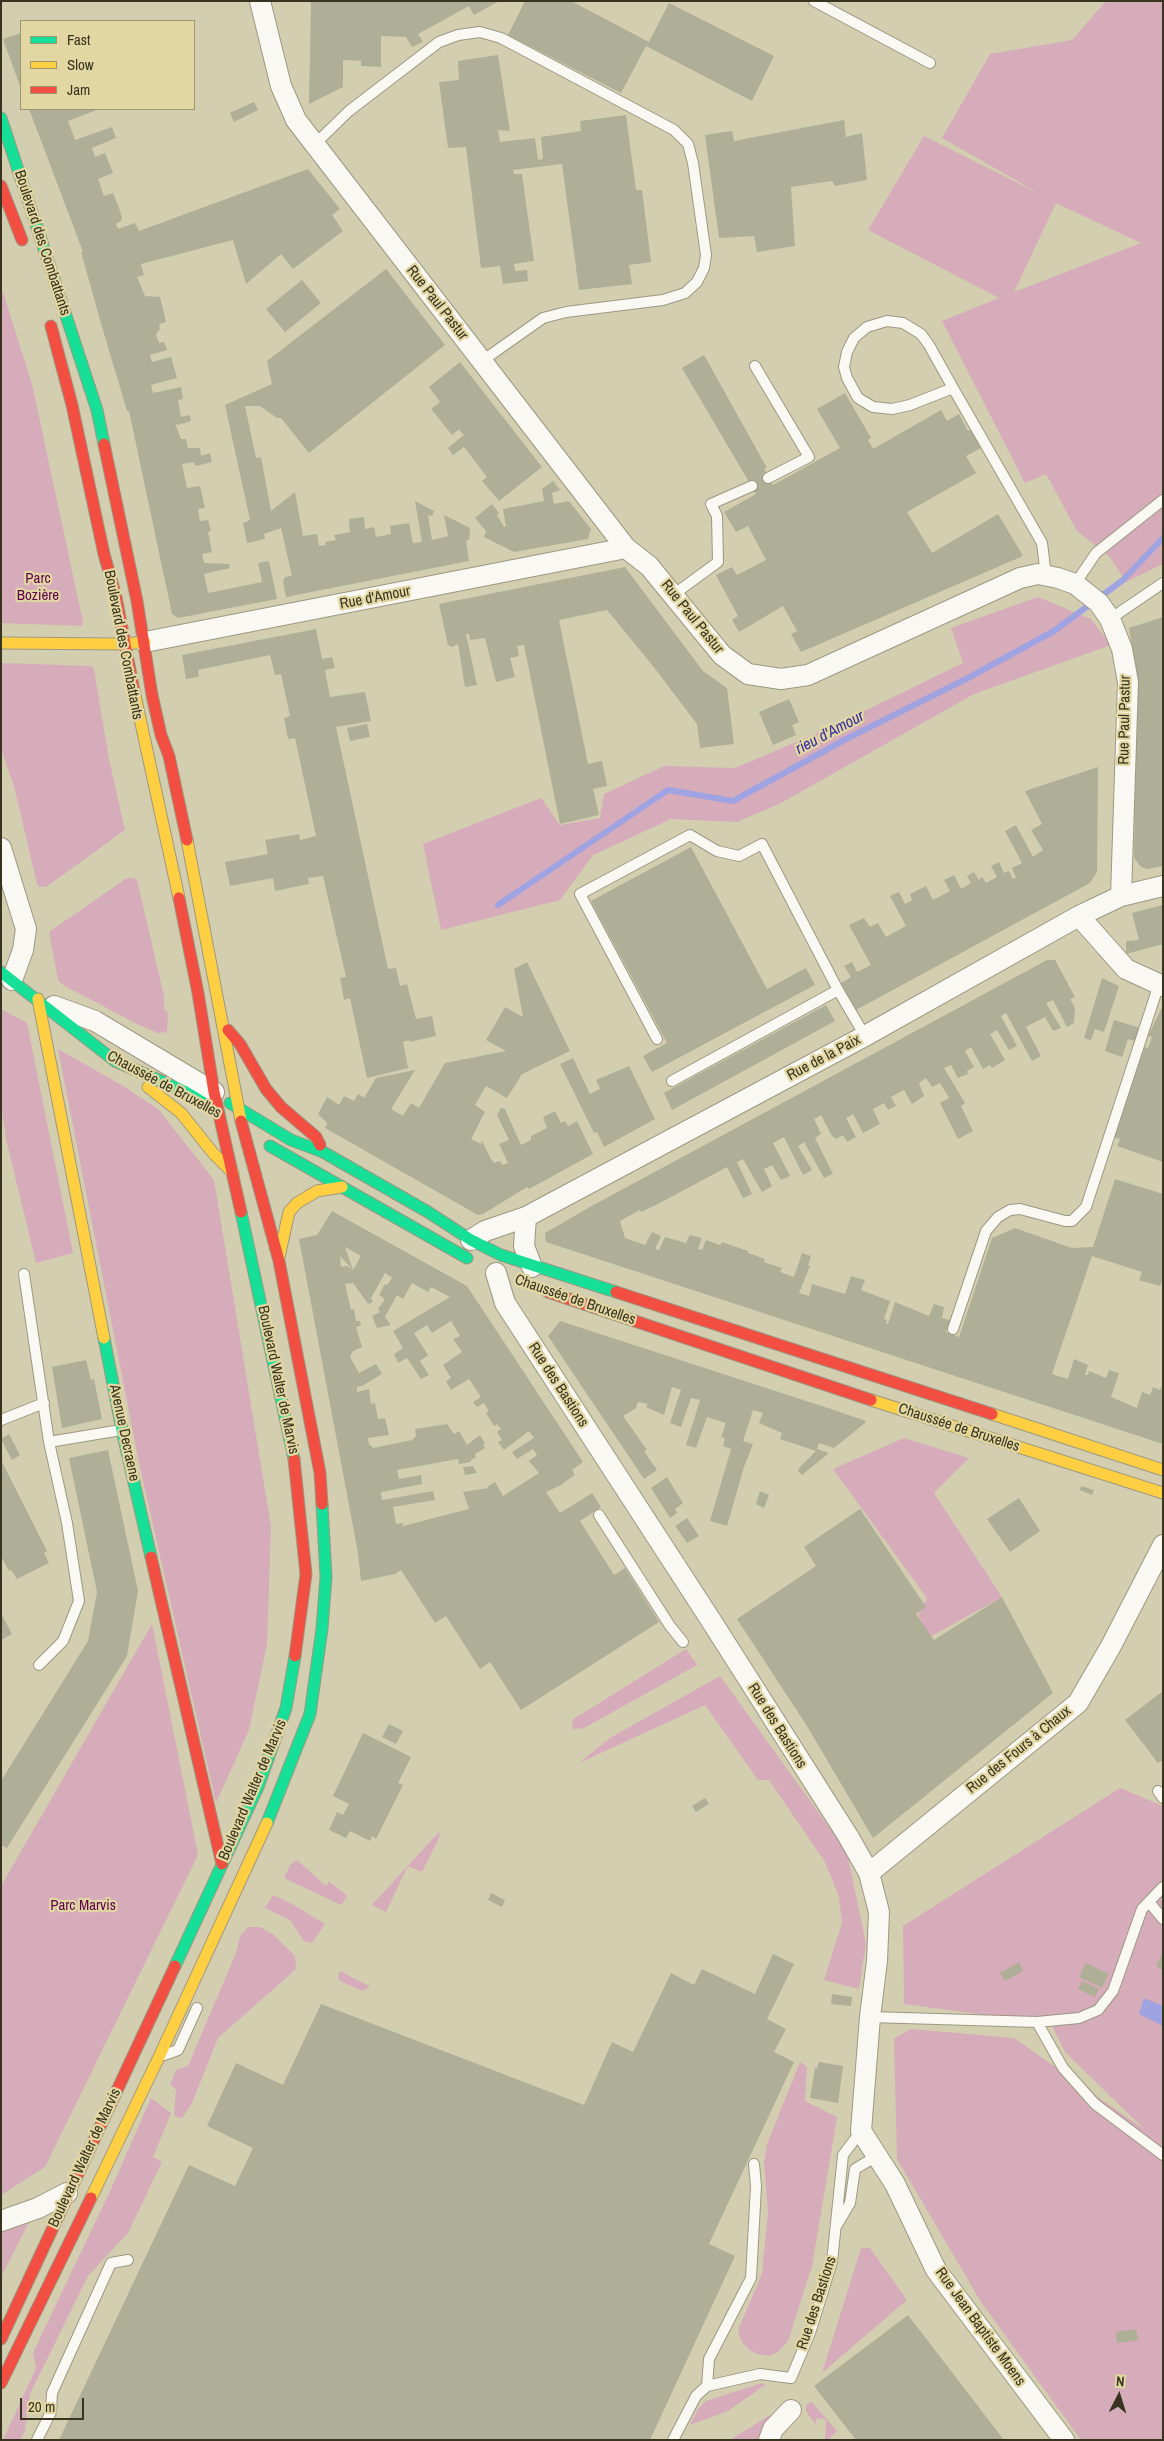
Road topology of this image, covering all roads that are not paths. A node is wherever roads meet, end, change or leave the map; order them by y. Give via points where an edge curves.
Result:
1 (260, 1) edge
2 (814, 1) edge
3 (930, 62) dead end
4 (1, 118) edge
5 (314, 144) junction
6 (1, 186) edge
7 (25, 249) dead end
8 (47, 313) dead end
9 (482, 361) junction
10 (755, 366) dead end
11 (953, 388) junction
12 (768, 478) dead end
13 (752, 486) dead end
14 (1163, 500) edge
15 (626, 548) junction
16 (1046, 576) junction
17 (1163, 583) edge
18 (673, 595) junction
19 (1094, 600) junction
20 (145, 642) junction
21 (1, 643) edge
22 (124, 644) junction
23 (1, 848) edge
24 (1163, 886) edge
25 (1121, 896) junction
26 (1079, 916) junction
27 (4, 975) edge
28 (1161, 985) edge
29 (838, 990) junction
30 (38, 999) junction
31 (224, 1025) junction
32 (865, 1036) junction
33 (657, 1039) dead end
34 (115, 1062) junction
35 (672, 1080) dead end
36 (214, 1092) junction
37 (238, 1108) junction
38 (219, 1112) junction
39 (242, 1129) junction
40 (323, 1152) junction
41 (233, 1173) junction
42 (342, 1188) junction
43 (526, 1217) junction
44 (472, 1240) junction
45 (279, 1261) junction
46 (474, 1262) dead end
47 (532, 1266) junction
48 (24, 1274) dead end
49 (500, 1274) dead end
50 (540, 1289) dead end
51 (953, 1329) dead end
52 (44, 1403) junction
53 (1, 1420) edge
54 (122, 1430) junction
55 (49, 1442) junction
56 (1163, 1470) edge
57 (1163, 1493) edge
58 (599, 1515) dead end
59 (1163, 1545) edge
60 (683, 1642) dead end
61 (39, 1665) dead end
62 (222, 1864) junction
63 (868, 1873) junction
64 (1163, 1887) edge
65 (1149, 1902) junction
66 (1163, 1920) edge
67 (218, 1928) junction
68 (224, 1946) dead end
69 (201, 1998) dead end
70 (870, 2017) junction
71 (1037, 2022) junction
72 (159, 2057) junction
73 (861, 2131) junction
74 (1163, 2155) edge
75 (876, 2156) junction
76 (754, 2164) dead end
77 (67, 2193) junction
78 (1, 2221) edge
79 (837, 2226) junction
80 (128, 2260) dead end
81 (1, 2339) edge
82 (1, 2383) edge
83 (707, 2386) junction
84 (791, 2410) dead end
85 (37, 2440) edge
86 (673, 2440) edge
87 (769, 2440) edge
88 (1064, 2440) edge

1 - 5 street, Rue Paul Pastur via 284,94 293,114
2 - 3 lane
4 - 20 main road, Boulevard des Combattants via 97,410
5 - 9 street, Rue Paul Pastur
5 - 9 lane via 348,112 439,42 480,32 501,38 674,130 688,144 694,163 706,255 697,282 685,293 663,300 566,312 543,318
6 - 7 main road, Boulevard des Combattants
8 - 22 main road, Boulevard des Combattants via 72,405
9 - 15 street, Rue Paul Pastur
10 - 12 lane via 809,458
11 - 11 lane via 910,405 892,409 872,407 858,398 847,378 844,368 847,352 854,338 867,327 886,321 903,323 921,334
11 - 16 lane via 1042,543
13 - 18 lane via 711,504 717,516 718,562
14 - 19 lane via 1096,553
15 - 18 street, Rue Paul Pastur via 649,566
15 - 20 street, Rue d'Amour
16 - 18 street, Rue Paul Pastur via 1038,574 1020,578 808,675 781,679 748,674 722,655
16 - 19 street, Rue Paul Pastur
17 - 19 lane
19 - 25 street, Rue Paul Pastur via 1122,648 1128,682
20 - 22 main road, Rue d'Amour
20 - 31 main road, Boulevard des Combattants via 152,695 169,756
21 - 22 main road, Rue d'Amour
22 - 36 main road, Boulevard des Combattants via 198,993
23 - 27 street via 26,929 22,950
24 - 25 street, Rue de la Paix
25 - 26 street, Rue de la Paix
26 - 28 street via 1126,969
26 - 32 street, Rue de la Paix
27 - 30 main road, Chaussée de Bruxelles
28 - 51 lane via 1086,1207 1072,1221 1020,1209 998,1217 986,1231
29 - 32 lane
29 - 33 lane via 762,844 739,856 717,852 690,835 580,894
29 - 35 lane
30 - 34 main road, Chaussée de Bruxelles
30 - 36 street, Chaussée de Bruxelles via 95,1021
30 - 54 main road, Avenue Decraene
31 - 37 main road, Boulevard des Combattants
31 - 40 main road via 240,1044 266,1089 281,1107 316,1137
32 - 43 street, Rue de la Paix
34 - 38 main road, Chaussée de Bruxelles via 184,1092
34 - 41 main road via 181,1113
36 - 37 main road, Chaussée de Bruxelles
36 - 38 main road, Boulevard des Combattants
37 - 39 main road, Boulevard Walter de Marvis
37 - 40 main road, Chaussée de Bruxelles via 291,1140
38 - 39 main road, Chaussée de Bruxelles
38 - 41 main road, Boulevard Walter de Marvis
39 - 42 main road, Chaussée de Bruxelles
39 - 45 main road, Boulevard Walter de Marvis
40 - 44 main road, Chaussée de Bruxelles
41 - 62 main road, Boulevard Walter de Marvis via 295,1463 306,1574 286,1708 258,1787
42 - 45 main road via 317,1191 289,1212
42 - 46 main road, Chaussée de Bruxelles
43 - 44 street, Rue de la Paix via 485,1231
43 - 47 street via 524,1246
44 - 47 main road, Chaussée de Bruxelles via 500,1255
45 - 67 main road, Boulevard Walter de Marvis via 320,1473 326,1577 322,1629 310,1714 271,1814
47 - 56 main road, Chaussée de Bruxelles
48 - 52 lane
49 - 63 street, Rue des Bastions via 505,1303 712,1622 848,1836
50 - 57 main road, Chaussée de Bruxelles
52 - 53 lane
52 - 55 lane
54 - 55 lane
54 - 62 main road, Avenue Decraene
55 - 61 lane via 79,1601 63,1641
58 - 60 lane
59 - 63 street, Rue des Fours à Chaux via 1078,1703
62 - 77 main road, Boulevard Walter de Marvis
63 - 70 street, Rue des Bastions via 879,1912 878,1961
64 - 65 lane
65 - 66 lane
65 - 71 lane via 1142,1910 1113,1991 1098,2010 1078,2018
67 - 68 lane
67 - 72 main road, Boulevard Walter de Marvis
69 - 72 lane via 178,2050
70 - 71 lane
70 - 73 street, Rue des Bastions
71 - 74 lane via 1063,2068 1095,2104
72 - 82 main road, Boulevard Walter de Marvis
73 - 75 street, Rue Jean Baptiste Moens
73 - 79 lane, Rue des Bastions via 843,2155
75 - 79 lane, Rue des Bastions via 855,2169 850,2204
75 - 88 street, Rue Jean Baptiste Moens via 895,2184 936,2270
76 - 83 lane via 756,2186 751,2278 709,2359
77 - 78 street
77 - 81 main road, Boulevard Walter de Marvis
79 - 83 lane, Rue des Bastions via 832,2262 810,2333 791,2378 760,2374
80 - 85 lane via 111,2263 52,2393 52,2412
83 - 86 lane via 696,2396
84 - 87 street via 773,2429

